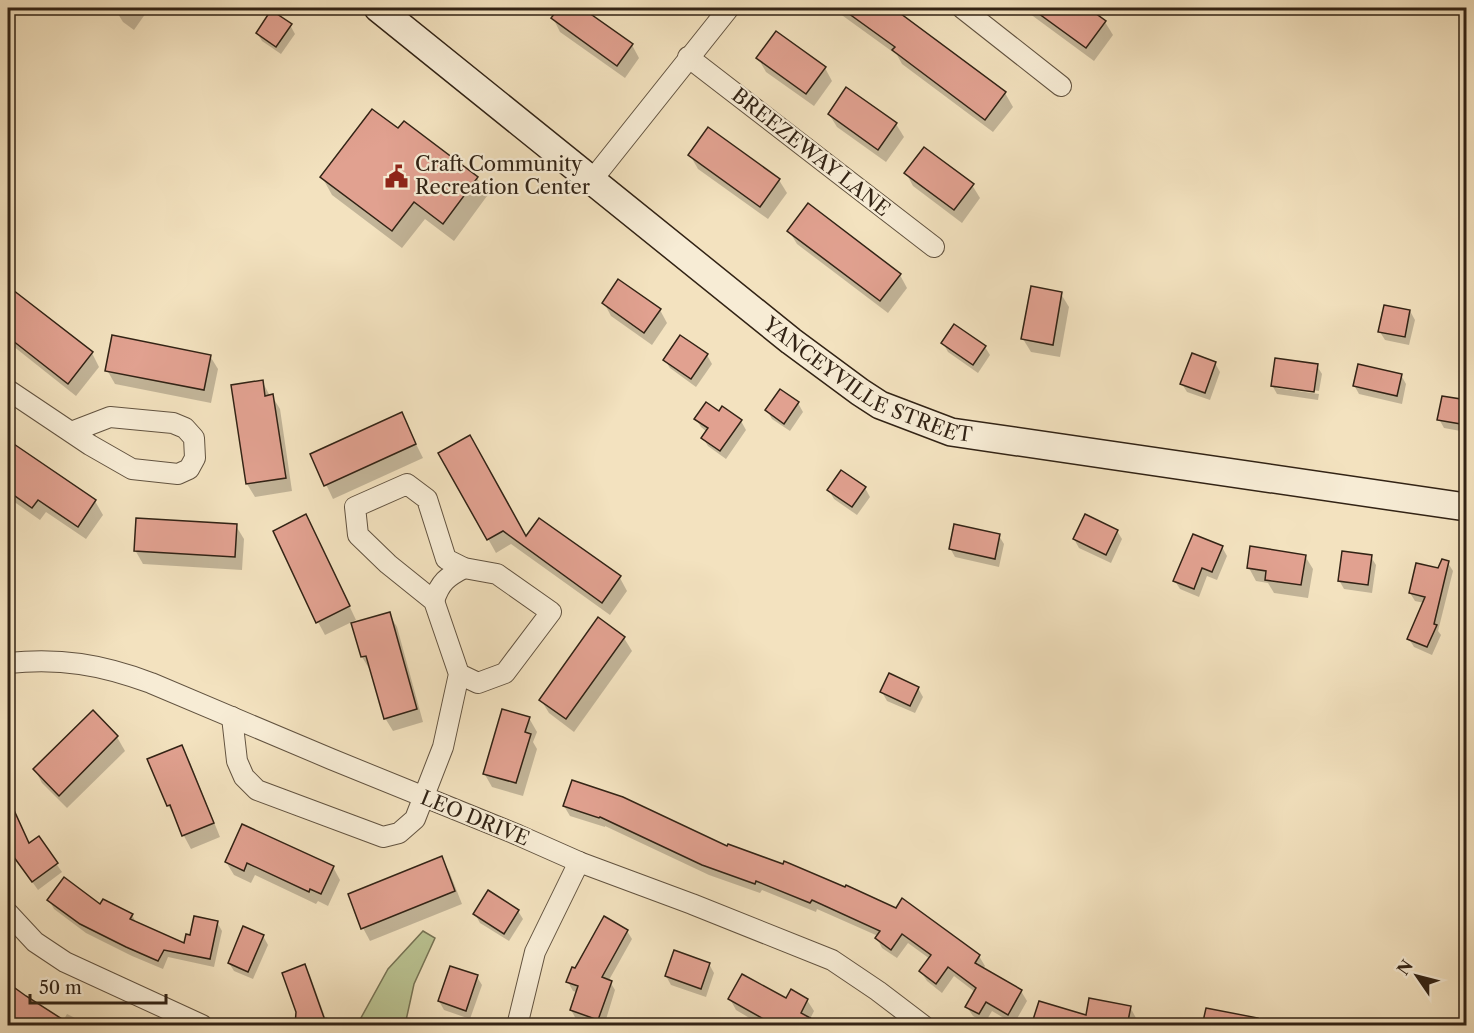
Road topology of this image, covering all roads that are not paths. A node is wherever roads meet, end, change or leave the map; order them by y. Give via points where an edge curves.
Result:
1 (378, 8) edge
2 (729, 8) edge
3 (962, 8) edge
4 (688, 57) junction
5 (1061, 86) dead end
6 (592, 180) junction
7 (934, 247) dead end
8 (8, 390) edge
9 (71, 432) junction
10 (1467, 507) edge
11 (464, 568) junction
12 (434, 601) junction
13 (8, 663) edge
14 (459, 674) junction
15 (232, 717) junction
16 (424, 797) junction
17 (579, 862) junction
18 (8, 914) edge
19 (202, 1025) edge
20 (517, 1026) edge
21 (924, 1026) edge

1 - 6 main road, YANCEYVILLE STREET
2 - 4 street
3 - 5 street
4 - 6 street
4 - 7 street, BREEZEWAY LANE
6 - 10 main road, YANCEYVILLE STREET via 860,392 880,405 951,432
8 - 9 street
9 - 9 street via 132,469 178,474 189,469 195,458 194,438 173,423 110,417
11 - 12 street via 438,588
11 - 12 street via 446,559 427,499 407,484 355,507 358,536
11 - 14 street via 496,574 551,612 505,673 478,683
12 - 14 street
13 - 15 street, LEO DRIVE via 69,662 102,667
14 - 16 street via 444,747
15 - 16 street, LEO DRIVE
15 - 16 street via 237,761 244,777 257,790 383,837 399,833 415,819
16 - 17 street, LEO DRIVE
17 - 20 street via 534,952
17 - 21 street, LEO DRIVE via 832,960
18 - 19 street via 35,942 65,962

